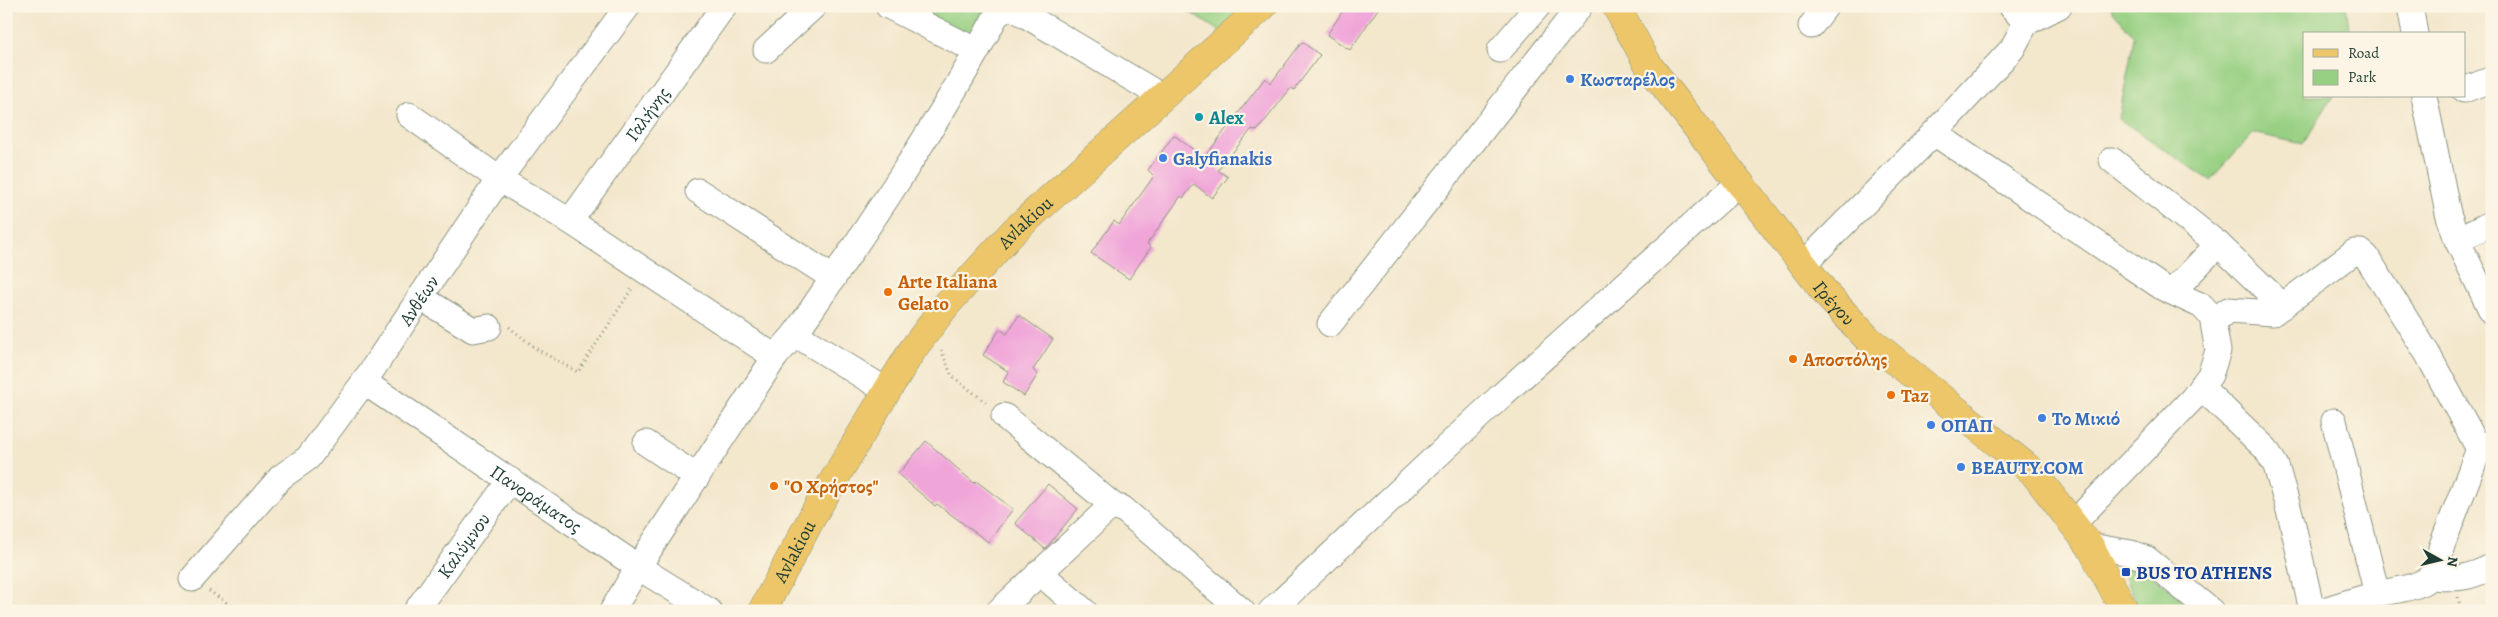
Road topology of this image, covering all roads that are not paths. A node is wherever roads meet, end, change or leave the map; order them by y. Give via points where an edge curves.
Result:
1 (628, 6) edge
2 (724, 6) edge
3 (814, 6) edge
4 (888, 6) edge
5 (1263, 6) edge
6 (1538, 6) edge
7 (1616, 6) edge
8 (2059, 6) edge
9 (2410, 6) edge
10 (1572, 9) edge
11 (2019, 15) edge
12 (2414, 32) edge
13 (766, 50) dead end
14 (1500, 50) dead end
15 (977, 51) junction
16 (2492, 79) edge
17 (2466, 89) edge
18 (1163, 97) junction
19 (2430, 98) edge
20 (409, 116) dead end
21 (1934, 134) junction
22 (2112, 160) dead end
23 (499, 178) junction
24 (1739, 183) junction
25 (698, 192) dead end
26 (570, 221) junction
27 (2492, 223) edge
28 (2457, 240) junction
29 (2218, 244) junction
30 (1804, 264) junction
31 (833, 278) junction
32 (2172, 290) junction
33 (420, 297) junction
34 (2284, 306) junction
35 (2492, 312) edge
36 (2213, 322) junction
37 (1330, 324) dead end
38 (489, 327) road end
39 (795, 334) junction
40 (775, 357) junction
41 (364, 382) junction
42 (2201, 386) junction
43 (887, 391) junction
44 (1004, 416) road end
45 (2334, 421) dead end
46 (646, 443) dead end
47 (2485, 445) edge
48 (697, 477) junction
49 (510, 480) junction
50 (1115, 507) junction
51 (2073, 524) junction
52 (2090, 546) junction
53 (2492, 566) edge
54 (638, 567) junction
55 (1039, 572) junction
56 (2431, 577) junction
57 (192, 579) road end
58 (2377, 594) junction
59 (416, 611) edge
60 (612, 611) edge
61 (709, 611) edge
62 (762, 611) edge
63 (999, 611) edge
64 (1084, 611) edge
65 (1242, 611) edge
66 (1271, 611) edge
67 (2125, 611) edge
68 (2211, 611) edge
69 (2312, 611) edge
70 (2321, 611) edge

1 - 23 street, Ανθέων
2 - 26 street, Γαλήνης
3 - 13 street
4 - 15 street
5 - 18 main road, Avlakiou
6 - 14 street
7 - 24 main road, Γρέγου via 1649,66
8 - 11 street
9 - 12 street
10 - 37 street
11 - 21 street via 2012,49
15 - 18 street via 996,16 1004,9 1015,9
15 - 31 street via 906,171
16 - 17 street
18 - 43 main road, Avlakiou via 1014,231 980,266 913,349
19 - 28 street via 2440,178
20 - 23 street
21 - 30 street
21 - 32 street via 2163,288
22 - 29 street
23 - 26 street
23 - 33 street, Ανθέων
24 - 30 main road, Γρέγου
24 - 66 street via 1496,400
25 - 31 street
26 - 40 street
27 - 28 street
28 - 35 street
29 - 32 street
29 - 34 street
30 - 51 main road, Γρέγου via 1827,295 1868,339 2032,471
31 - 39 street
32 - 36 street via 2202,306
33 - 38 street via 473,330
33 - 41 street, Ανθέων
34 - 36 street via 2273,313 2261,314 2228,310
34 - 47 street via 2354,252 2361,252
36 - 42 street via 2218,350 2210,375
39 - 40 street
39 - 43 street
40 - 48 street
41 - 49 street, Πανοράματος
41 - 57 street, Ανθέων via 308,458 281,477
42 - 51 street
42 - 69 street via 2266,448 2276,466 2308,584
43 - 62 main road, Avlakiou via 817,508
44 - 50 street
45 - 58 street
46 - 48 street
47 - 56 street via 2440,548 2440,561
48 - 54 street
49 - 54 street, Πανοράματος
49 - 59 street, Καλύμνου
50 - 55 street via 1108,509
50 - 65 street via 1122,508
51 - 52 main road, Γρέγου
52 - 67 main road, Γρέγου
52 - 68 street via 2131,552 2146,559
53 - 56 street via 2473,576 2454,579
54 - 60 street
54 - 61 street, Πανοράματος
55 - 63 street
55 - 64 street
56 - 58 street via 2418,586
58 - 70 street

